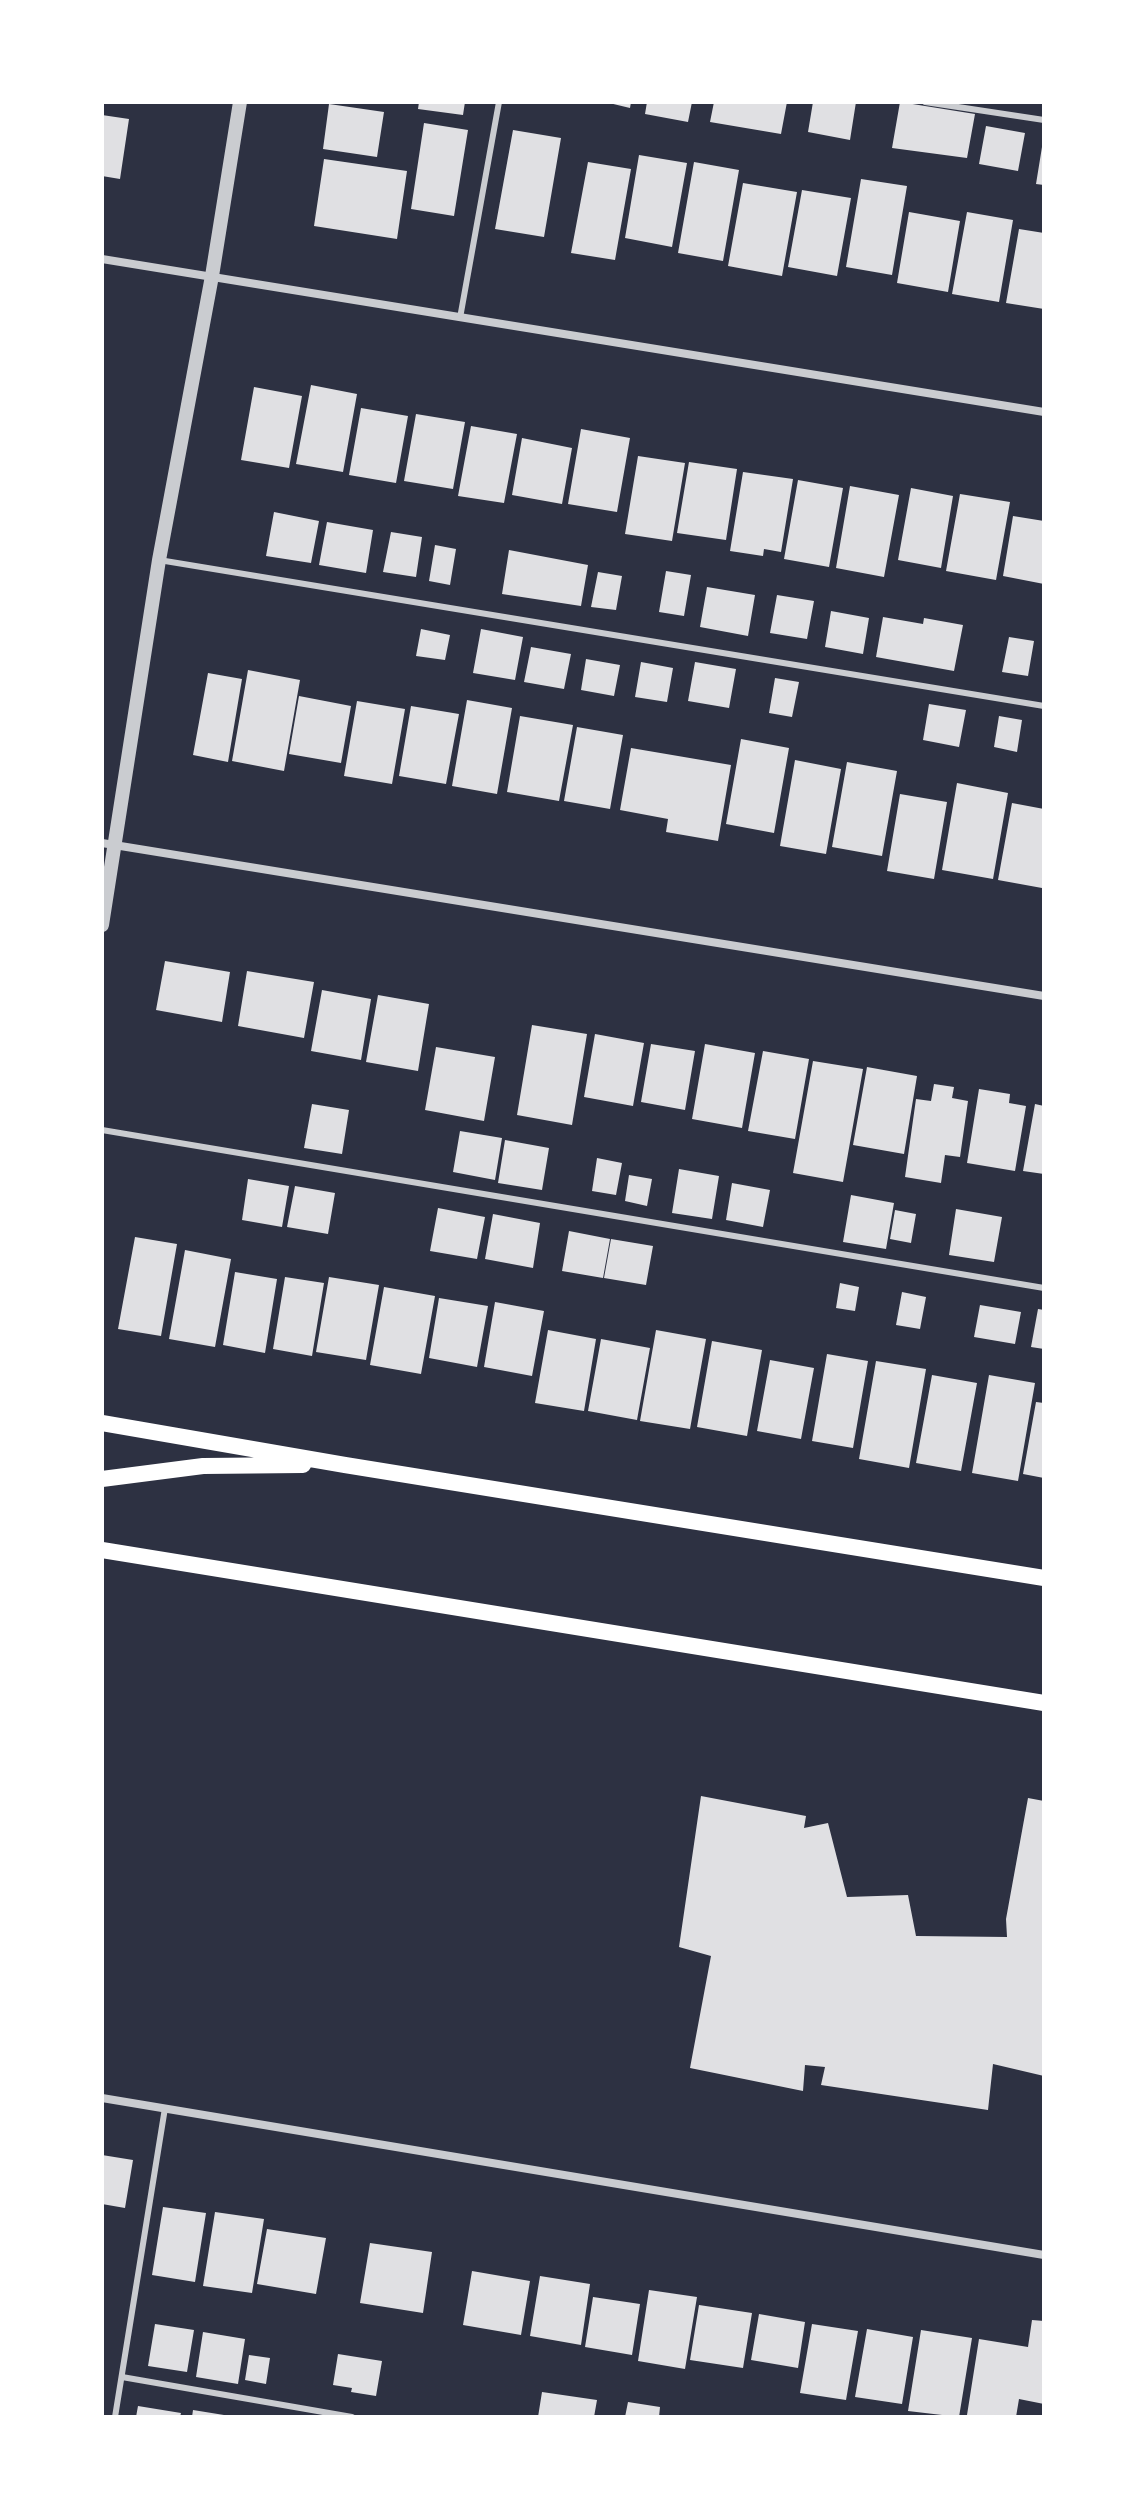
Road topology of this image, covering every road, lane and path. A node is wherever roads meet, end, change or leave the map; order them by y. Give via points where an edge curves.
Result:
1 (240, 102) edge
2 (499, 102) edge
3 (925, 102) edge
4 (1044, 120) edge
5 (102, 259) edge
6 (212, 276) junction
7 (460, 318) junction
8 (1044, 412) edge
9 (159, 560) junction
10 (1044, 706) edge
11 (109, 844) edge
12 (102, 925) edge
13 (1044, 996) edge
14 (102, 1130) edge
15 (1044, 1288) edge
16 (102, 1423) edge
17 (345, 1465) junction
18 (102, 1479) edge
19 (102, 1550) edge
20 (1044, 1578) edge
21 (1044, 1703) edge
22 (102, 2098) edge
23 (165, 2108) junction
24 (1044, 2255) edge
25 (122, 2377) junction
26 (115, 2417) edge
27 (352, 2417) edge

1 - 6 street
2 - 7 lane
3 - 4 lane
5 - 6 street
6 - 7 street
6 - 9 street
7 - 8 street
9 - 10 lane
9 - 11 street
11 - 12 street
11 - 13 street
14 - 15 lane
16 - 17 main road
17 - 18 main road via 203,1466
17 - 20 main road
19 - 21 main road
22 - 23 street
23 - 24 street
23 - 25 lane
25 - 26 lane
25 - 27 lane

